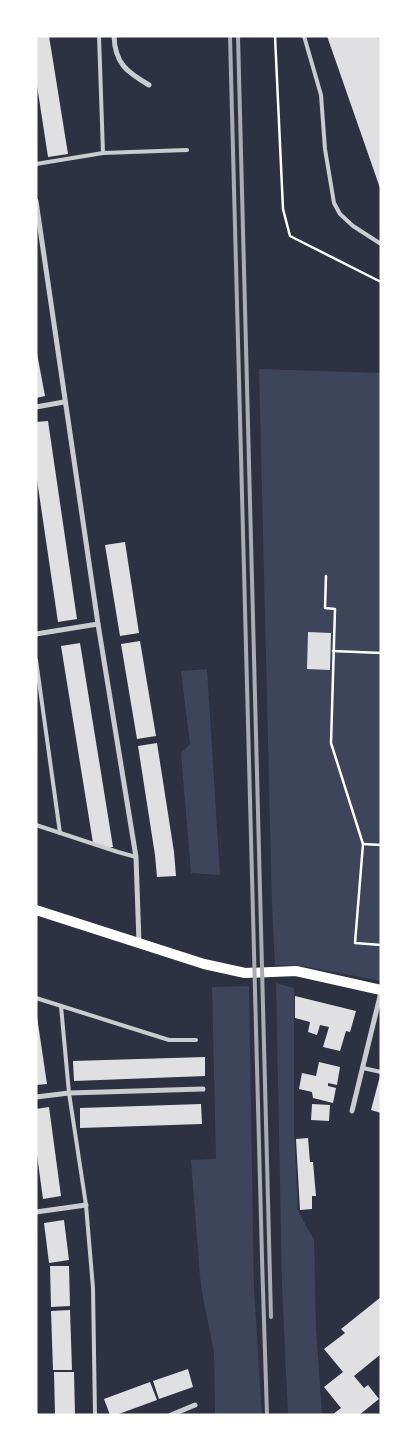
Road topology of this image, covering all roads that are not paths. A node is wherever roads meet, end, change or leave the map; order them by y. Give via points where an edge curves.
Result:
1 (99, 36) edge
2 (114, 36) edge
3 (304, 36) edge
4 (148, 85) dead end
5 (187, 150) dead end
6 (103, 154) junction
7 (36, 164) edge
8 (36, 201) edge
9 (381, 244) edge
10 (64, 402) junction
11 (36, 407) edge
12 (98, 624) junction
13 (36, 634) edge
14 (36, 660) edge
15 (36, 825) edge
16 (60, 833) junction
17 (136, 857) junction
18 (36, 910) edge
19 (139, 943) junction
20 (381, 991) edge
21 (36, 998) edge
22 (61, 1006) junction
23 (196, 1040) dead end
24 (363, 1068) junction
25 (381, 1072) edge
26 (202, 1089) dead end
27 (70, 1093) junction
28 (36, 1097) edge
29 (352, 1111) dead end
30 (86, 1205) junction
31 (36, 1212) edge
32 (195, 1405) dead end
33 (95, 1415) edge
34 (171, 1415) edge

1 - 6 lane
2 - 4 street via 116,55 126,71
3 - 9 lane via 321,95 334,203 352,226
5 - 6 lane
6 - 7 lane
8 - 10 street
10 - 11 street
10 - 12 street
12 - 13 street
12 - 17 street
14 - 16 lane
15 - 16 lane
16 - 17 lane
17 - 19 street
18 - 19 main road
19 - 20 main road via 227,970 245,973 296,971
20 - 24 street
21 - 22 lane
22 - 23 lane via 169,1040
22 - 27 lane
24 - 25 lane
24 - 29 street
26 - 27 street
27 - 28 street
27 - 30 lane
30 - 31 street
30 - 33 lane via 93,1288
32 - 34 street

